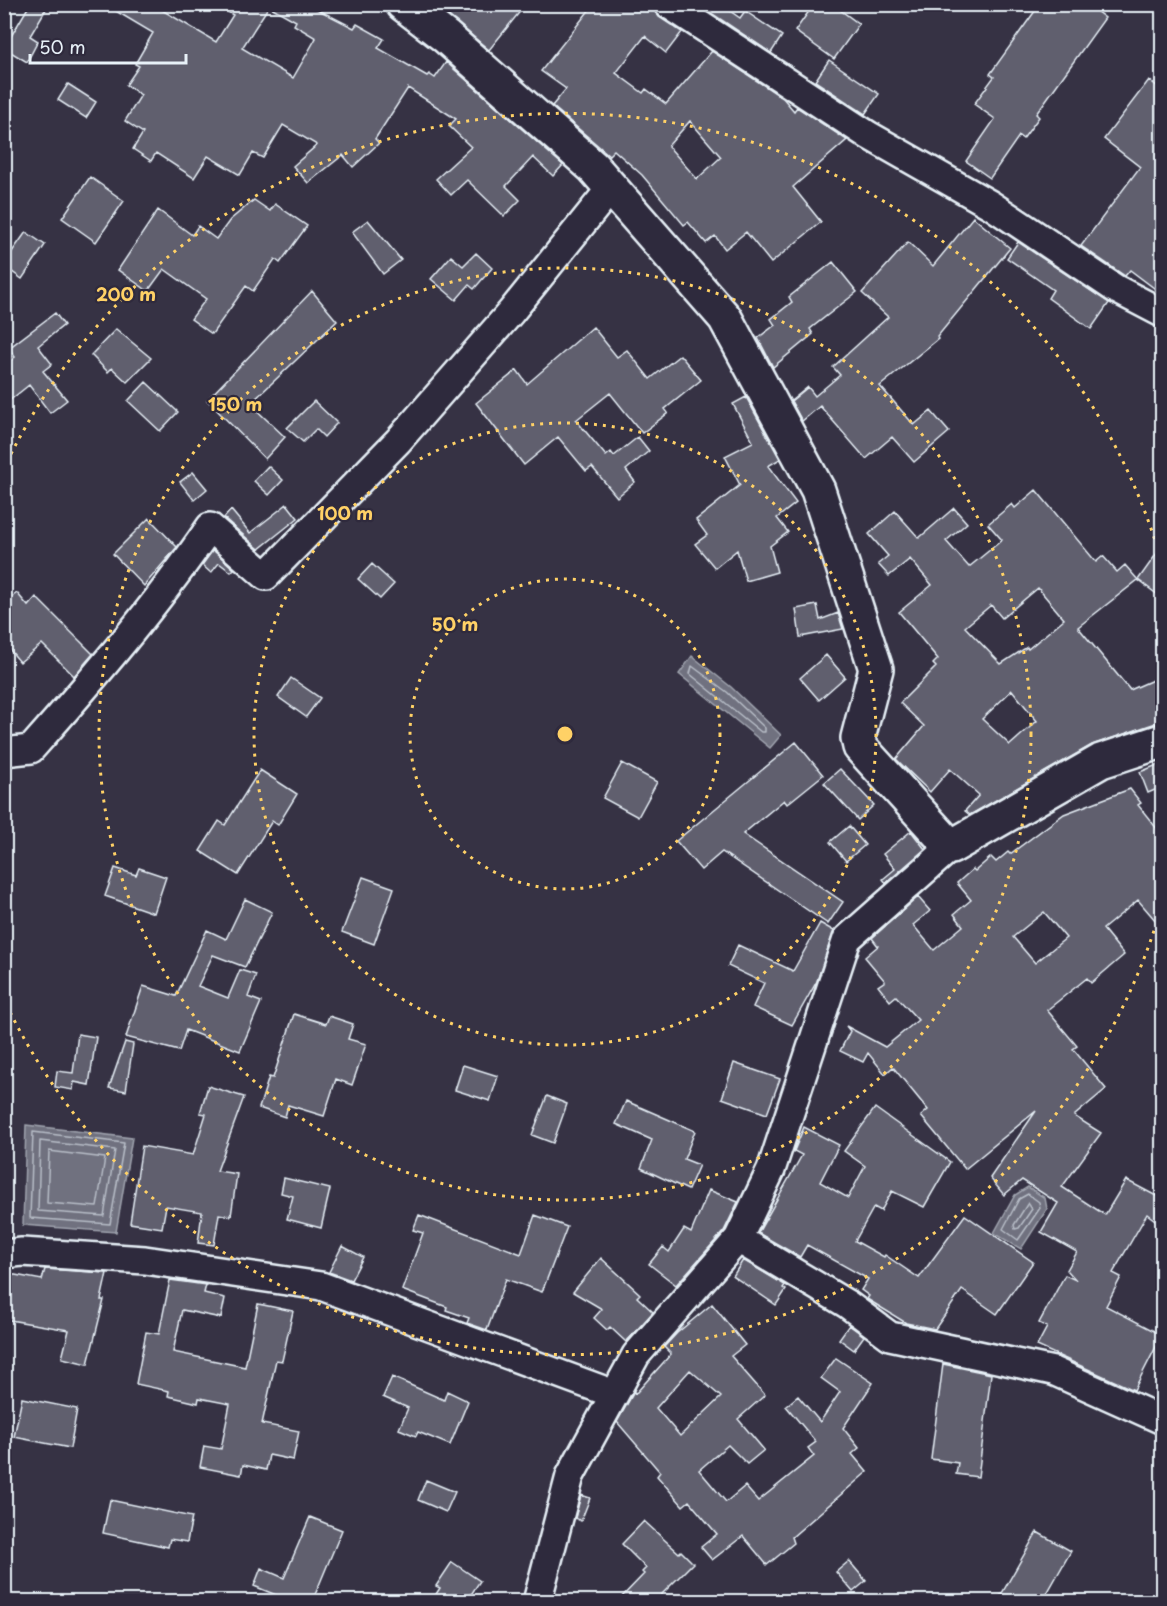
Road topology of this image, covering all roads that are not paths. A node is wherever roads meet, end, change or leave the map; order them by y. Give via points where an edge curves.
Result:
1 (403, 4) edge
2 (668, 4) edge
3 (611, 188) junction
4 (1162, 313) edge
5 (1162, 741) edge
6 (4, 752) edge
7 (951, 847) junction
8 (738, 1239) junction
9 (4, 1254) edge
10 (614, 1394) junction
11 (1162, 1420) edge
12 (537, 1602) edge

1 - 3 main road via 593,167
2 - 4 street via 868,135 991,206 1116,289
3 - 6 street via 511,312 398,441 266,576 210,527 96,676 31,749
3 - 7 main road via 725,318 818,490 876,669 858,738 860,747
5 - 7 main road via 1101,761
7 - 8 street via 847,939 771,1170
8 - 10 street via 636,1355
8 - 11 street via 847,1304 890,1336 1053,1371
9 - 10 street via 145,1260 321,1286
10 - 12 street via 570,1476

